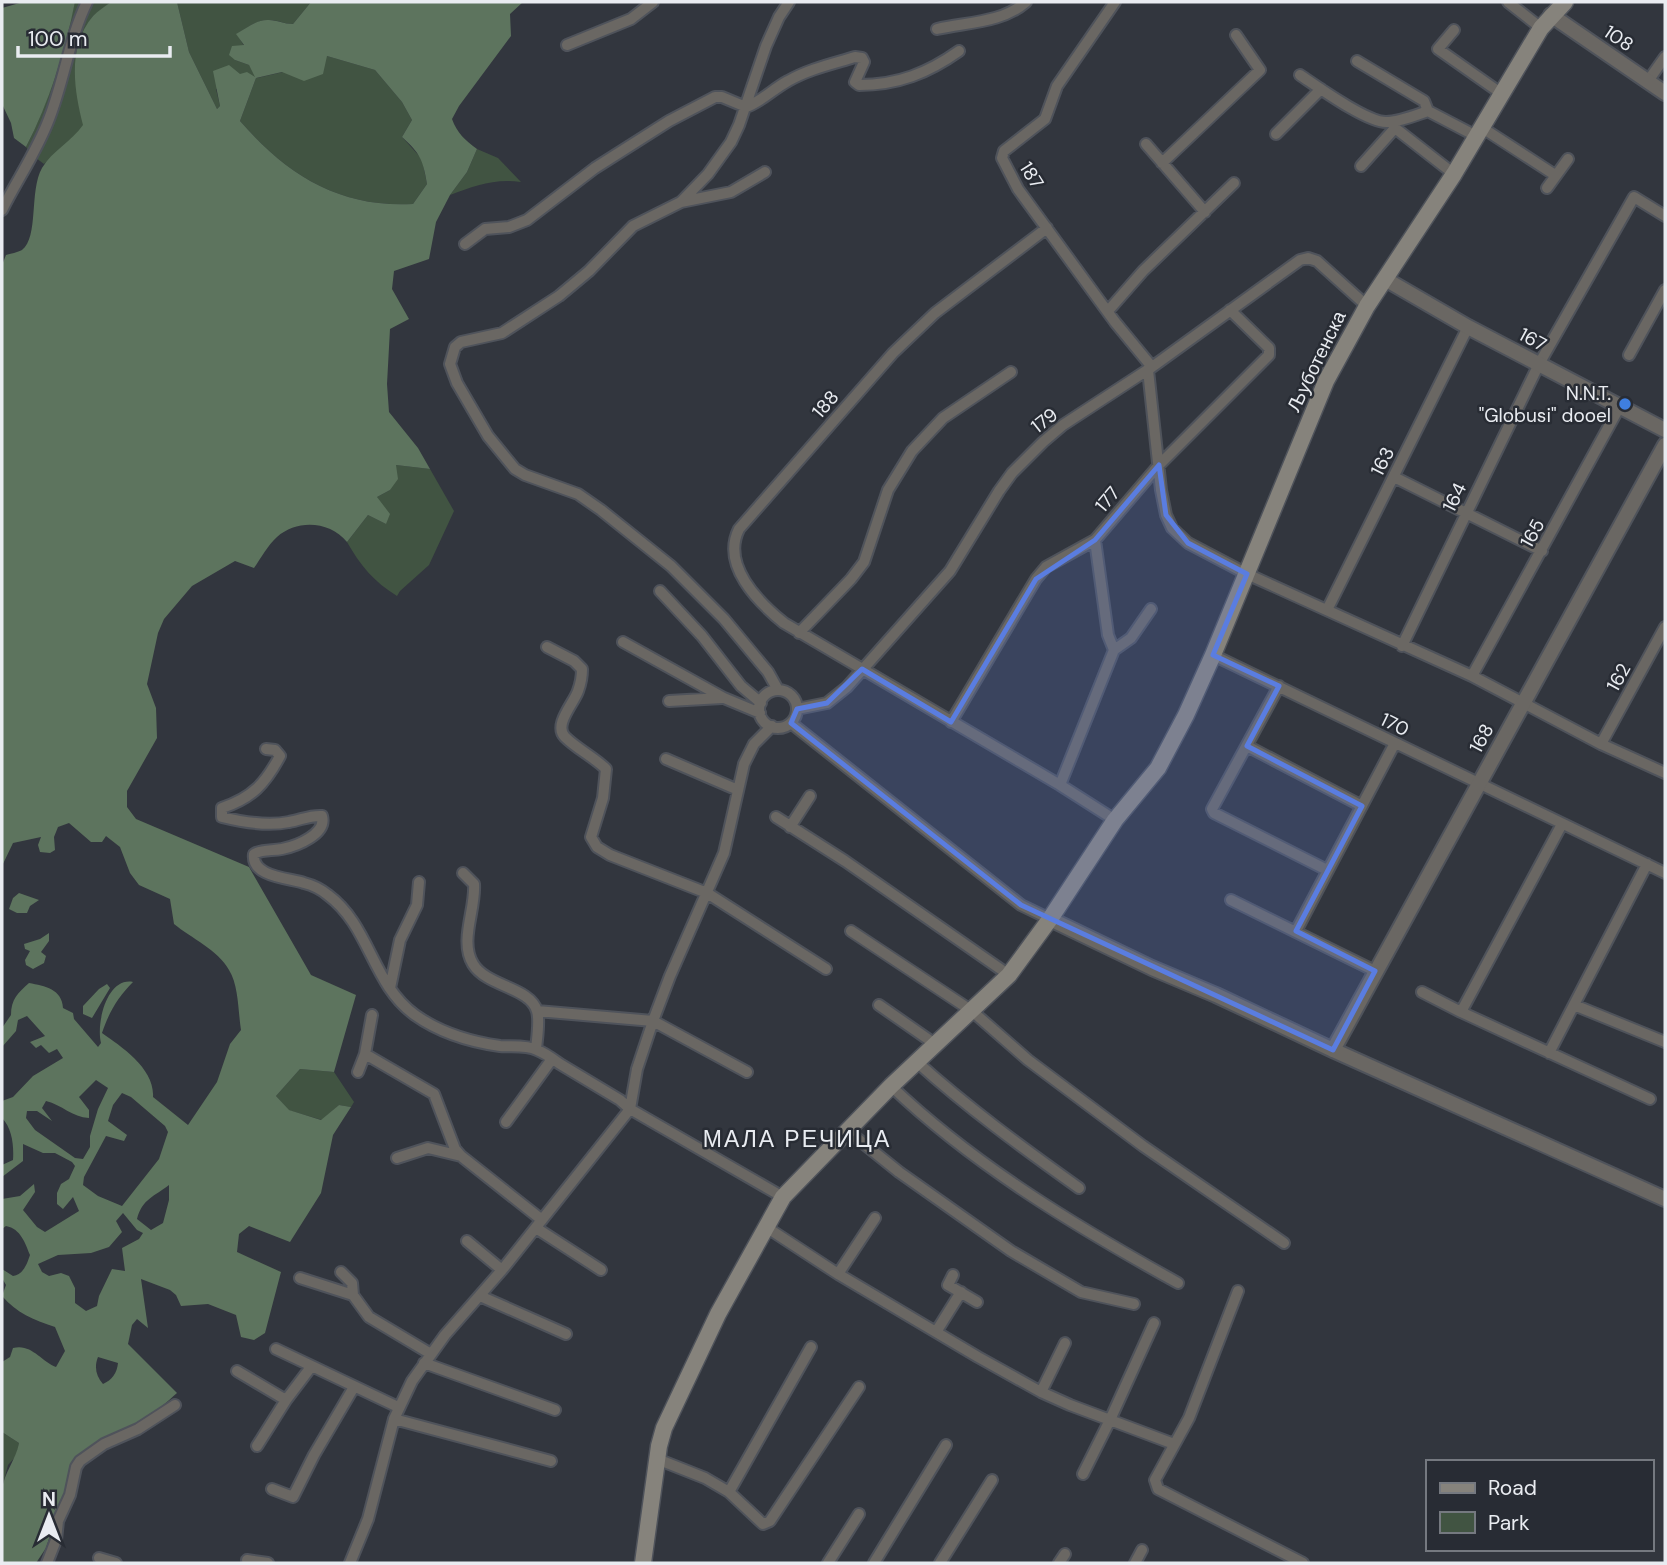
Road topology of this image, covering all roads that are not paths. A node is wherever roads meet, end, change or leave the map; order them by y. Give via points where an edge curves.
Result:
1 (87, 2) edge
2 (653, 2) edge
3 (789, 2) edge
4 (1026, 2) edge
5 (1115, 2) edge
6 (1508, 2) edge
7 (1565, 2) edge
8 (1546, 21) junction
9 (937, 29) dead end
10 (1454, 30) dead end
11 (1236, 35) dead end
12 (567, 45) dead end
13 (960, 51) dead end
14 (1665, 57) edge
15 (1357, 61) dead end
16 (1300, 75) dead end
17 (1648, 81) junction
18 (1321, 89) junction
19 (1665, 93) edge
20 (1502, 94) junction
21 (746, 107) junction
22 (1428, 111) junction
23 (1479, 131) junction
24 (1276, 134) dead end
25 (1146, 144) dead end
26 (1568, 159) dead end
27 (1162, 163) junction
28 (1361, 166) dead end
29 (765, 172) dead end
30 (1454, 174) junction
31 (1555, 175) junction
32 (1234, 183) dead end
33 (1547, 188) dead end
34 (681, 202) junction
35 (2, 210) edge
36 (1205, 212) junction
37 (1665, 216) edge
38 (1047, 228) junction
39 (465, 244) dead end
40 (1385, 279) junction
41 (1665, 290) edge
42 (1367, 306) junction
43 (1230, 310) junction
44 (1108, 311) junction
45 (1468, 327) junction
46 (1629, 355) dead end
47 (1539, 364) junction
48 (1150, 368) junction
49 (1011, 372) dead end
50 (1620, 406) junction
51 (1665, 430) edge
52 (1665, 445) edge
53 (1159, 465) junction
54 (1394, 477) junction
55 (1465, 513) junction
56 (1095, 540) junction
57 (1542, 551) junction
58 (1247, 574) junction
59 (660, 591) dead end
60 (1151, 609) dead end
61 (1327, 610) junction
62 (1665, 627) edge
63 (799, 633) junction
64 (623, 642) dead end
65 (1402, 646) junction
66 (547, 647) dead end
67 (1114, 650) junction
68 (1213, 655) junction
69 (862, 668) junction
70 (1472, 676) junction
71 (1279, 686) junction
72 (778, 690) junction
73 (724, 698) junction
74 (669, 701) dead end
75 (1523, 702) junction
76 (760, 708) junction
77 (797, 709) junction
78 (951, 722) junction
79 (791, 723) junction
80 (772, 726) junction
81 (1395, 743) junction
82 (1601, 744) junction
83 (1247, 746) junction
84 (266, 749) dead end
85 (666, 759) dead end
86 (1665, 773) edge
87 (1478, 784) junction
88 (1060, 785) junction
89 (738, 790) junction
90 (810, 796) dead end
91 (1362, 806) junction
92 (776, 817) dead end
93 (1115, 820) junction
94 (1562, 824) junction
95 (790, 827) junction
96 (1647, 864) junction
97 (1327, 870) junction
98 (463, 873) dead end
99 (1665, 873) edge
100 (419, 882) dead end
101 (707, 894) junction
102 (1231, 900) dead end
103 (1050, 919) junction
104 (851, 931) dead end
105 (1296, 932) junction
106 (826, 969) dead end
107 (1375, 971) junction
108 (1009, 975) junction
109 (390, 988) junction
110 (1422, 992) dead end
111 (1574, 1004) junction
112 (879, 1005) dead end
113 (537, 1011) junction
114 (972, 1012) junction
115 (1461, 1012) junction
116 (372, 1014) dead end
117 (653, 1021) junction
118 (1665, 1042) edge
119 (935, 1044) junction
120 (536, 1049) junction
121 (1333, 1050) junction
122 (1549, 1053) junction
123 (365, 1054) junction
124 (552, 1059) junction
125 (917, 1062) junction
126 (358, 1072) dead end
127 (747, 1072) dead end
128 (891, 1086) junction
129 (1650, 1099) dead end
130 (630, 1109) junction
131 (506, 1122) dead end
132 (848, 1131) junction
133 (461, 1156) junction
134 (397, 1158) dead end
135 (1079, 1188) dead end
136 (783, 1197) junction
137 (1665, 1198) edge
138 (875, 1218) dead end
139 (539, 1224) junction
140 (766, 1227) junction
141 (467, 1241) dead end
142 (1284, 1243) dead end
143 (502, 1270) junction
144 (601, 1270) dead end
145 (341, 1272) dead end
146 (838, 1274) junction
147 (953, 1275) dead end
148 (300, 1278) dead end
149 (1178, 1283) dead end
150 (1238, 1291) dead end
151 (961, 1292) junction
152 (353, 1295) junction
153 (480, 1296) junction
154 (977, 1302) dead end
155 (1134, 1304) dead end
156 (1154, 1323) dead end
157 (936, 1332) junction
158 (566, 1334) dead end
159 (1065, 1343) dead end
160 (811, 1347) dead end
161 (276, 1349) dead end
162 (427, 1358) junction
163 (311, 1367) junction
164 (237, 1371) dead end
165 (354, 1387) junction
166 (859, 1387) dead end
167 (1041, 1392) junction
168 (286, 1400) junction
169 (175, 1405) dead end
170 (398, 1407) junction
171 (555, 1410) dead end
172 (394, 1419) junction
173 (1110, 1420) junction
174 (1174, 1444) junction
175 (946, 1445) dead end
176 (257, 1446) dead end
177 (657, 1459) junction
178 (551, 1461) dead end
179 (1083, 1474) dead end
180 (992, 1480) dead end
181 (272, 1489) dead end
182 (729, 1492) junction
183 (859, 1514) dead end
184 (1142, 1550) dead end
185 (99, 1558) dead end
186 (247, 1560) dead end
187 (47, 1563) edge
188 (116, 1563) edge
189 (268, 1563) edge
190 (351, 1563) edge
191 (643, 1563) edge
192 (828, 1563) edge
193 (874, 1563) edge
194 (940, 1563) edge
195 (1135, 1563) edge
196 (1303, 1563) edge

1 - 35 street via 48,121
2 - 12 street via 631,19
3 - 21 street via 766,46
4 - 9 street via 997,19
5 - 38 street, 187 via 1058,86 1045,119 1002,155 1018,189
6 - 8 street
7 - 8 main road, Љуботенска
8 - 17 street, 108
8 - 20 main road, Љуботенска
10 - 20 street via 1438,49
11 - 27 street via 1260,70
13 - 21 street via 937,67 870,85 855,82 864,62 855,57 810,70
14 - 17 street
15 - 22 street via 1424,101
16 - 18 street
17 - 19 street, 108
18 - 22 street via 1380,121
18 - 24 street
20 - 23 main road, Љуботенска
21 - 34 street via 731,142
21 - 39 street via 715,97 595,168 527,220 485,229
22 - 23 street
23 - 30 main road, Љуботенска
23 - 31 street
25 - 27 street
26 - 31 street
27 - 36 street
28 - 30 street via 1395,128
29 - 34 street via 731,192
30 - 40 main road, Љуботенска
31 - 33 street
32 - 36 street
34 - 72 street via 639,221 572,285 513,327 492,337 461,342 450,364 488,436 515,468 578,494 671,566 724,619
36 - 44 street
37 - 47 street, 164 via 1634,197
38 - 44 street, 187
38 - 63 street, 188 via 935,313 893,353 739,529 734,546 745,584 763,606
40 - 42 main road, Љуботенска
40 - 45 street, 167
41 - 46 street
42 - 43 street, 179 via 1308,258
42 - 58 main road, Љуботенска via 1326,381
43 - 48 street, 179
43 - 53 street, 177 via 1269,348 1269,355
44 - 48 street, 187
45 - 47 street, 167
45 - 54 street, 163
47 - 50 street, 167
47 - 55 street, 164
48 - 53 street
48 - 69 street, 179 via 1063,425 1020,465 950,571
49 - 63 street via 943,418 912,452 894,477 863,562
50 - 51 street, 167
50 - 57 street, 165
52 - 75 street, 168
53 - 56 street, 177
53 - 58 street via 1172,528 1188,543
54 - 55 street
54 - 61 street, 163
55 - 57 street
55 - 65 street, 164
56 - 67 street
56 - 78 street, 177 via 1046,568 1036,579
57 - 70 street, 165
58 - 61 street
58 - 68 main road, Љуботенска
59 - 76 street
60 - 67 street via 1131,638
61 - 65 street
62 - 82 street, 162
63 - 69 street, 188
64 - 73 street
65 - 70 street
66 - 101 street via 582,668 578,693 561,729 606,769 591,836 597,847
67 - 88 street
68 - 71 street, 170
68 - 93 main road, Љуботенска via 1158,768
69 - 77 street, 179 via 827,703
69 - 78 street, 188
70 - 75 street
71 - 81 street, 170
71 - 83 street
72 - 76 street via 767,694
72 - 77 street via 792,696
73 - 74 street
73 - 76 street
75 - 82 street
75 - 87 street, 168
76 - 80 street via 762,719
77 - 79 street
78 - 88 street, 188
79 - 80 street
79 - 103 street via 1021,905
80 - 89 street via 754,744
81 - 87 street, 170
81 - 91 street
82 - 86 street
83 - 91 street
83 - 97 street via 1213,803 1214,813
84 - 109 street via 280,756 276,764 248,798 222,808 222,817 287,823 322,816 321,829 309,838 280,850 258,851 254,863 268,873 327,894 347,912
85 - 89 street
87 - 94 street, 170
87 - 107 street, 168
88 - 93 street, 188
89 - 101 street via 724,853
90 - 95 street
91 - 97 street
92 - 95 street
93 - 103 main road, Љуботенска
94 - 96 street, 170
94 - 115 street
95 - 108 street
96 - 99 street, 170
96 - 111 street
97 - 105 street
98 - 113 street via 474,884 468,947 472,963 484,977 518,992
100 - 109 street via 417,905 400,940
101 - 106 street
101 - 117 street
102 - 105 street
103 - 108 main road, Љуботенска
103 - 121 street
104 - 114 street
105 - 107 street
107 - 121 street, 168
108 - 114 main road, Љуботенска
109 - 120 street via 416,1016 445,1031 498,1046
110 - 115 street
111 - 118 street
111 - 122 street
112 - 119 street
113 - 117 street
113 - 120 street
114 - 119 main road, Љуботенска
114 - 142 street via 1143,1146
115 - 122 street
116 - 123 street
117 - 127 street
117 - 130 street
119 - 125 main road, Љуботенска
120 - 124 street
121 - 137 street
122 - 129 street
123 - 126 street
123 - 133 street via 433,1094
124 - 130 street
124 - 131 street
125 - 128 main road, Љуботенска
125 - 135 street
128 - 132 main road, Љуботенска
128 - 149 street via 926,1119 1054,1210
130 - 136 street
130 - 139 street
132 - 136 main road, Љуботенска
132 - 155 street via 1011,1251 1081,1292
133 - 134 street via 428,1148
133 - 139 street
136 - 140 main road, Љуботенска
138 - 146 street
139 - 143 street
139 - 144 street
140 - 146 street
140 - 177 main road, Љуботенска via 664,1428
141 - 143 street
143 - 153 street
145 - 152 street via 352,1283
146 - 157 street
147 - 151 street via 948,1285
148 - 152 street
150 - 174 street via 1189,1418
151 - 154 street
151 - 157 street
152 - 162 street via 369,1317
153 - 158 street
153 - 162 street
156 - 173 street
157 - 167 street
159 - 167 street
160 - 182 street
161 - 163 street
162 - 170 street
162 - 171 street
163 - 165 street
163 - 168 street
164 - 168 street
165 - 170 street
165 - 181 street via 293,1497
166 - 182 street via 770,1521 763,1524
167 - 173 street
168 - 176 street
169 - 187 street via 80,1461
170 - 172 street
172 - 178 street
172 - 190 street via 368,1519
173 - 174 street
173 - 179 street
174 - 196 street via 1155,1480 1158,1489
175 - 193 street
177 - 182 street
177 - 191 main road, Љуботенска
180 - 194 street
183 - 192 street
184 - 195 street
185 - 188 street
186 - 189 street

